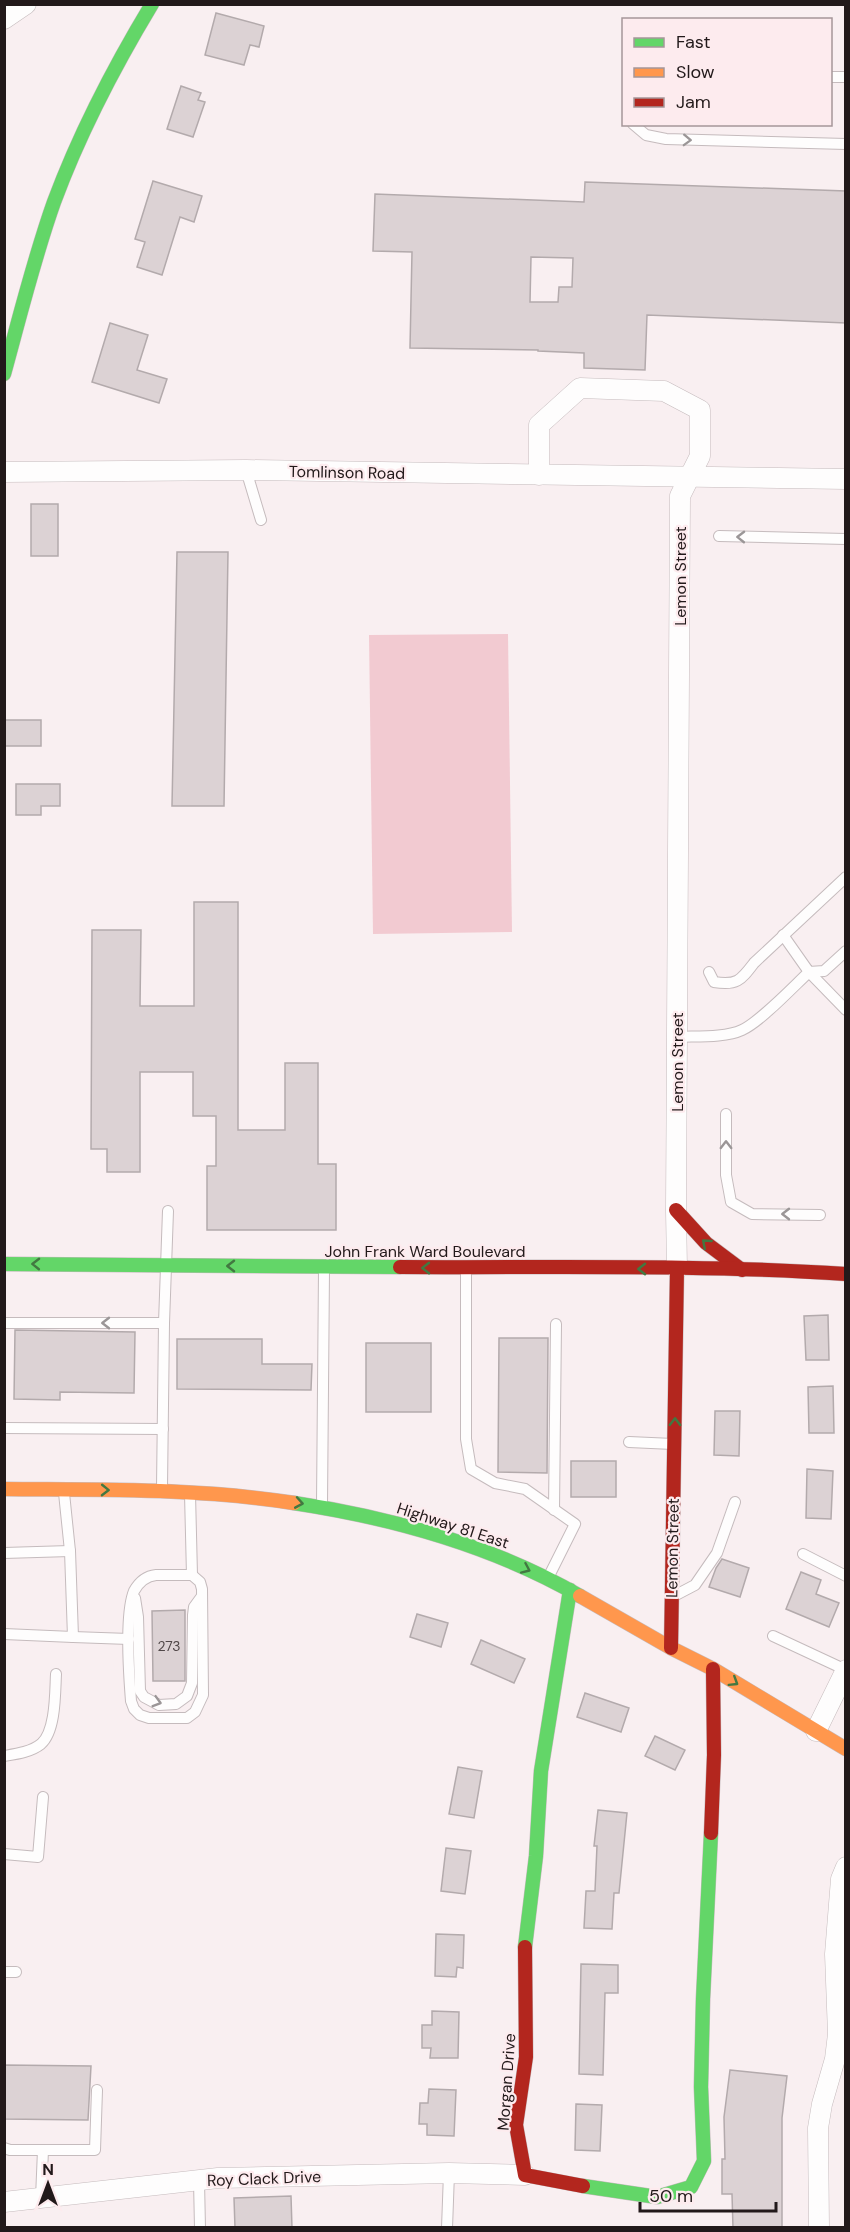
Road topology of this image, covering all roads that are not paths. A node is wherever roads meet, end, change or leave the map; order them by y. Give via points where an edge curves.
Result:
1 (26, 4) edge
2 (152, 4) edge
3 (4, 19) edge
4 (635, 126) edge
5 (846, 144) edge
6 (4, 374) edge
7 (246, 470) junction
8 (4, 472) edge
9 (539, 475) junction
10 (689, 477) junction
11 (846, 479) edge
12 (261, 519) dead end
13 (719, 536) dead end
14 (846, 539) edge
15 (846, 877) edge
16 (783, 935) junction
17 (846, 951) edge
18 (709, 972) dead end
19 (809, 972) junction
20 (846, 1010) edge
21 (677, 1037) junction
22 (726, 1114) dead end
23 (676, 1210) junction
24 (168, 1212) dead end
25 (820, 1215) dead end
26 (4, 1264) edge
27 (165, 1266) junction
28 (324, 1267) junction
29 (466, 1268) junction
30 (677, 1269) junction
31 (742, 1270) junction
32 (846, 1274) edge
33 (4, 1323) edge
34 (164, 1323) junction
35 (556, 1324) dead end
36 (4, 1428) edge
37 (163, 1430) junction
38 (629, 1442) dead end
39 (674, 1444) junction
40 (4, 1489) edge
41 (64, 1490) junction
42 (162, 1491) junction
43 (190, 1494) junction
44 (735, 1502) dead end
45 (322, 1507) junction
46 (554, 1510) junction
47 (70, 1551) junction
48 (4, 1553) edge
49 (804, 1554) dead end
50 (192, 1575) junction
51 (846, 1576) edge
52 (548, 1578) junction
53 (570, 1590) junction
54 (134, 1592) junction
55 (202, 1596) junction
56 (671, 1598) junction
57 (4, 1634) edge
58 (773, 1636) dead end
59 (73, 1637) junction
60 (129, 1639) junction
61 (671, 1648) junction
62 (713, 1669) junction
63 (846, 1670) edge
64 (56, 1674) dead end
65 (816, 1731) junction
66 (846, 1749) edge
67 (4, 1756) edge
68 (43, 1797) dead end
69 (4, 1854) edge
70 (846, 1867) edge
71 (4, 1972) edge
72 (16, 1972) dead end
73 (841, 2012) edge
74 (97, 2090) dead end
75 (4, 2148) edge
76 (43, 2151) junction
77 (449, 2174) junction
78 (525, 2175) junction
79 (199, 2181) junction
80 (41, 2198) junction
81 (4, 2202) edge
82 (200, 2228) edge
83 (447, 2228) edge
84 (819, 2228) edge

1 - 3 street
2 - 6 main road via 76,146 44,232
4 -> 5 lane via 646,135 666,139
7 - 8 street, Tomlinson Road
7 - 9 street, Tomlinson Road
7 - 12 lane
9 - 10 street, Tomlinson Road
9 - 10 street, Lemon Street via 539,425 580,388 664,391 700,410 700,456
10 - 11 street, Tomlinson Road
10 - 21 street, Lemon Street via 680,496
14 -> 13 lane
15 - 16 lane
16 - 18 lane via 742,979 729,984 714,982
16 - 19 lane
17 - 19 lane via 824,971
19 - 20 lane
19 - 21 lane via 741,1030
21 - 23 street, Lemon Street
25 -> 22 lane via 752,1214 731,1202 726,1175
23 - 30 street, Lemon Street
31 -> 23 main road via 707,1245
24 - 27 lane
27 -> 26 main road, John Frank Ward Boulevard
28 -> 27 main road, John Frank Ward Boulevard
27 - 34 lane
29 -> 28 main road, John Frank Ward Boulevard
28 - 45 lane
30 -> 29 main road, John Frank Ward Boulevard
29 - 46 lane via 466,1439 471,1469 495,1483 525,1489
30 - 31 main road, John Frank Ward Boulevard
39 -> 30 main road, Lemon Street
31 - 32 main road, John Frank Ward Boulevard
34 -> 33 lane
34 - 37 lane
35 - 46 lane
36 - 37 lane
37 - 42 lane
38 - 39 lane
39 - 56 main road, Lemon Street
40 - 41 main road, Highway 81 East
41 -> 42 main road, Highway 81 East
41 - 47 lane
42 - 43 main road, Highway 81 East
43 -> 45 main road, Highway 81 East via 243,1495
43 - 50 lane
44 - 56 lane via 717,1553 695,1585
45 -> 52 main road, Highway 81 East via 417,1528
46 - 52 lane via 575,1524
47 - 48 lane
47 - 59 lane
49 - 51 lane
50 - 54 lane via 148,1576
50 - 55 lane via 200,1582
52 - 53 main road, Highway 81 East
53 - 61 main road, Highway 81 East
53 - 78 main road, Morgan Drive via 541,1771 536,1856 525,1937 526,2057 516,2125
54 -> 55 lane via 140,1691 159,1705 176,1704 191,1689 193,1615
54 - 60 lane
55 - 60 lane via 202,1695 195,1712 187,1718 149,1718 134,1709
56 - 61 main road, Lemon Street
57 - 59 lane
58 - 63 lane
59 - 60 lane
61 - 62 main road, Highway 81 East
62 -> 65 main road, Highway 81 East
62 - 78 main road via 714,1755 701,2087 704,2161 691,2187 657,2196
63 - 65 street
64 - 67 lane via 48,1734 33,1748
65 - 66 main road, Highway 81 East
68 - 69 lane via 38,1857
70 - 73 street via 837,1910 835,1954
71 - 72 lane
73 - 84 street via 833,2072 818,2128
74 - 76 lane via 96,2151
75 - 76 lane
76 - 80 lane
77 - 78 street, Roy Clack Drive
77 - 79 street, Roy Clack Drive
77 - 83 lane
79 - 80 street, Roy Clack Drive
79 - 82 lane
80 - 81 street, Roy Clack Drive

